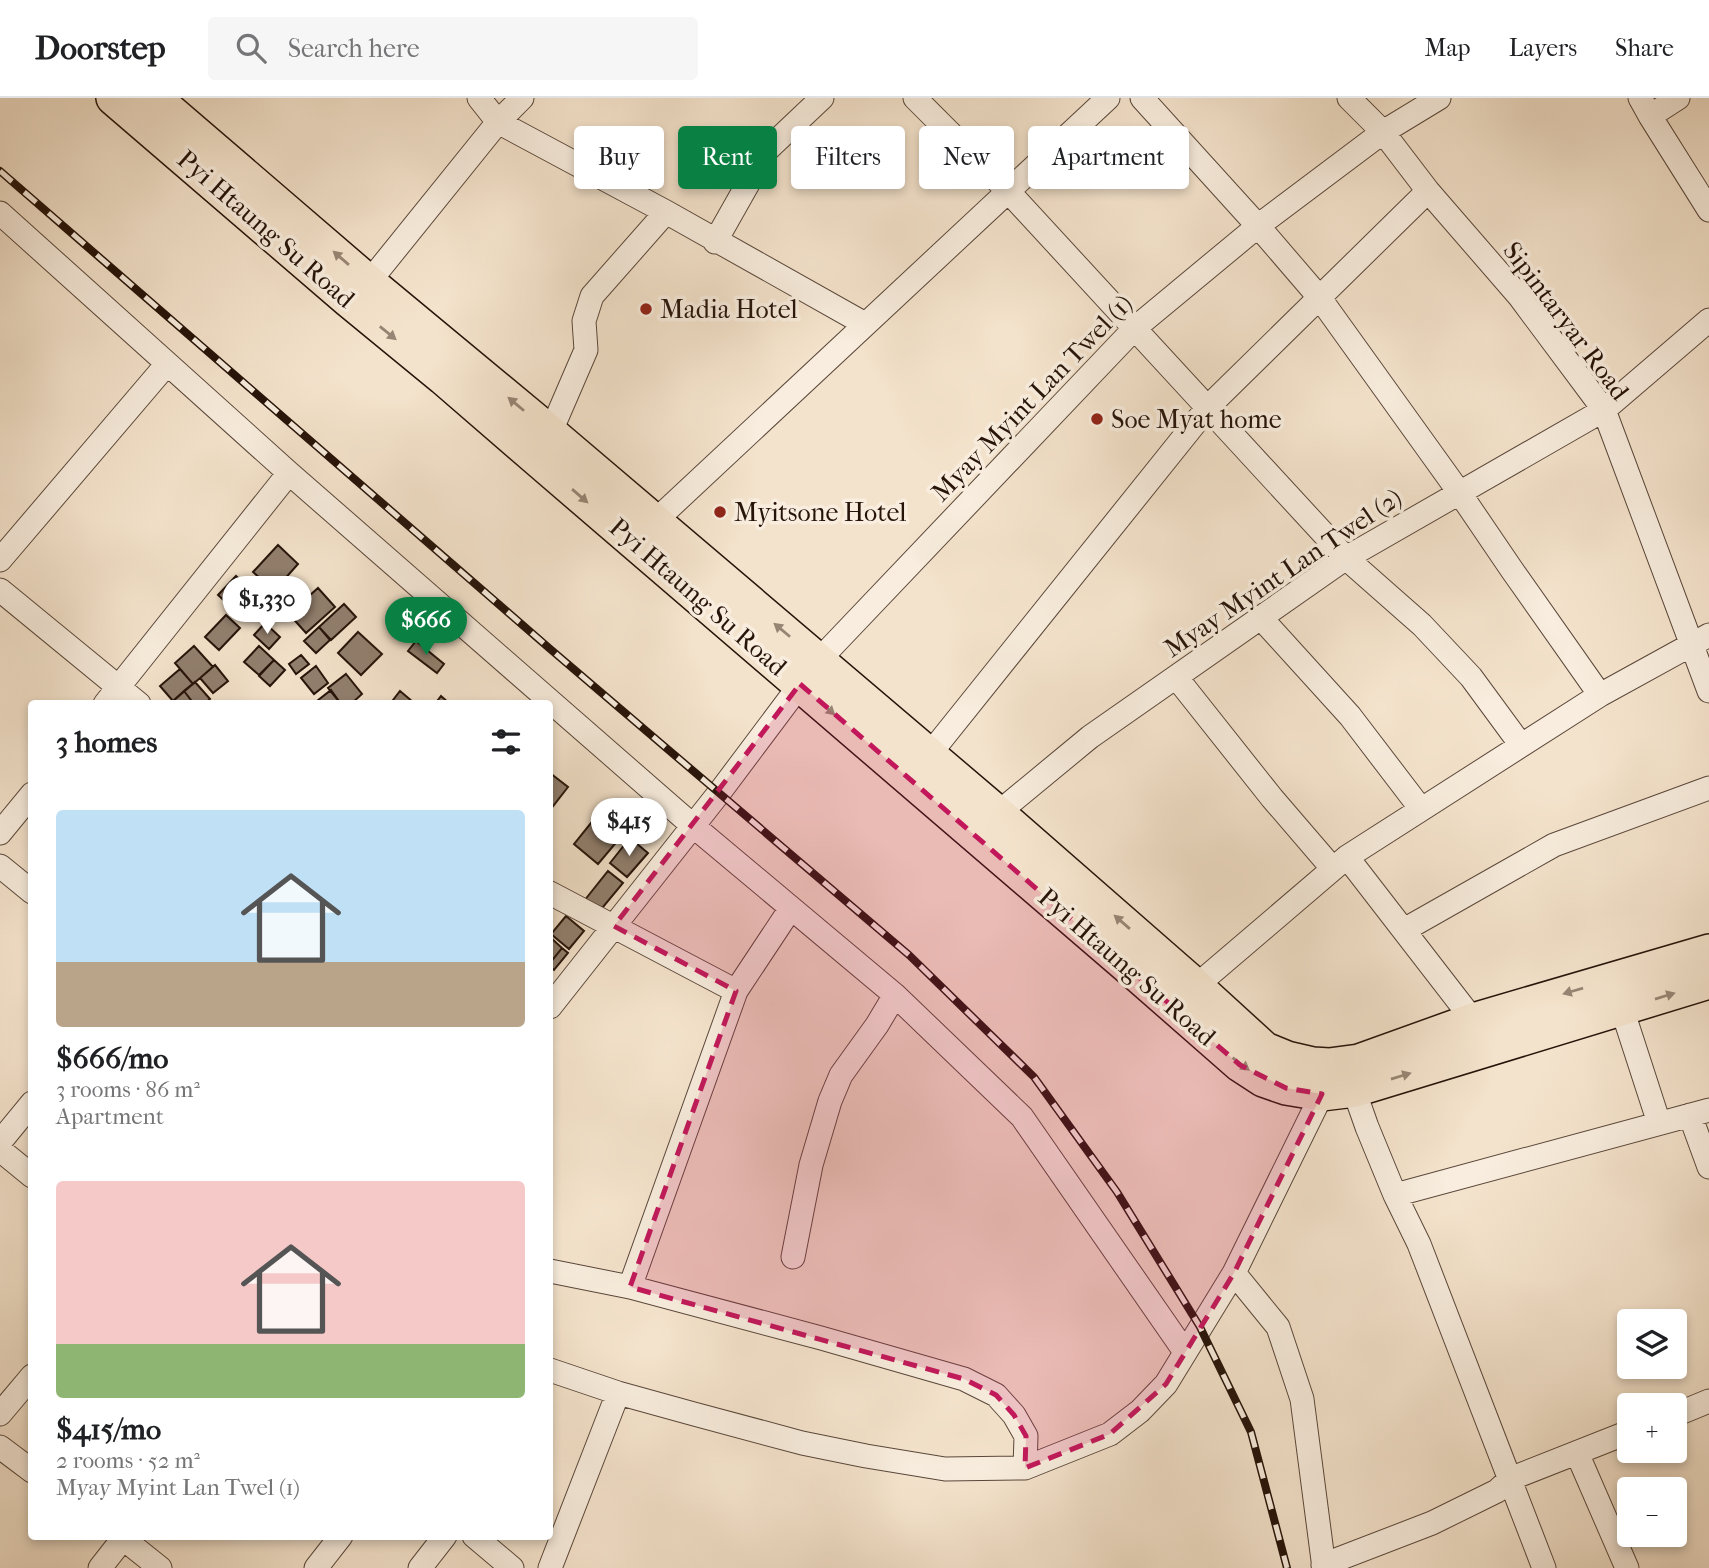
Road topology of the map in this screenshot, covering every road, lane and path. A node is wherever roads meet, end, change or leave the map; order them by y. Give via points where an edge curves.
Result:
1 (113, 98) edge
2 (155, 98) edge
3 (479, 98) edge
4 (522, 98) edge
5 (822, 98) edge
6 (915, 98) edge
7 (1108, 98) edge
8 (1142, 98) edge
9 (1349, 98) edge
10 (1439, 98) edge
11 (1678, 98) edge
12 (1645, 107) edge
13 (498, 122) junction
14 (1383, 132) junction
15 (239, 188) junction
16 (1007, 190) junction
17 (1428, 191) junction
18 (1709, 210) edge
19 (666, 212) junction
20 (0, 213) edge
21 (1258, 226) junction
22 (715, 242) junction
23 (358, 291) junction
24 (1319, 298) junction
25 (1709, 320) edge
26 (865, 324) junction
27 (1135, 328) junction
28 (167, 364) junction
29 (1208, 407) junction
30 (1604, 410) junction
31 (545, 447) junction
32 (289, 473) junction
33 (1459, 492) junction
34 (647, 534) junction
35 (1346, 558) junction
36 (0, 560) edge
37 (0, 590) edge
38 (1261, 618) junction
39 (1700, 639) edge
40 (809, 673) junction
41 (1176, 677) junction
42 (1709, 691) edge
43 (112, 695) edge
44 (1600, 695) junction
45 (549, 700) edge
46 (553, 704) edge
47 (1521, 745) junction
48 (929, 755) junction
49 (1709, 788) edge
50 (28, 799) edge
51 (1420, 809) junction
52 (998, 813) junction
53 (692, 825) junction
54 (0, 833) edge
55 (1028, 860) junction
56 (1340, 863) junction
57 (0, 866) edge
58 (28, 889) edge
59 (553, 895) edge
60 (791, 908) junction
61 (614, 926) junction
62 (1404, 930) junction
63 (1709, 951) edge
64 (1147, 963) junction
65 (1709, 982) edge
66 (1196, 986) junction
67 (736, 991) junction
68 (1620, 993) junction
69 (895, 995) junction
70 (553, 1003) edge
71 (1473, 1020) junction
72 (1488, 1050) junction
73 (1287, 1073) junction
74 (1350, 1077) junction
75 (1322, 1094) junction
76 (28, 1108) edge
77 (1700, 1112) edge
78 (1659, 1123) junction
79 (0, 1142) edge
80 (0, 1150) edge
81 (1709, 1167) edge
82 (28, 1173) edge
83 (1395, 1195) junction
84 (793, 1257) dead end
85 (553, 1272) edge
86 (1234, 1273) junction
87 (630, 1287) junction
88 (1185, 1352) junction
89 (553, 1371) edge
90 (28, 1381) edge
91 (618, 1393) junction
92 (1709, 1401) edge
93 (1687, 1410) edge
94 (0, 1415) edge
95 (1617, 1437) edge
96 (0, 1447) edge
97 (1577, 1453) junction
98 (28, 1468) edge
99 (1025, 1468) junction
100 (1510, 1479) junction
101 (121, 1540) edge
102 (127, 1540) edge
103 (338, 1540) edge
104 (442, 1540) edge
105 (479, 1540) edge
106 (1323, 1566) edge
107 (100, 1568) edge
108 (160, 1568) edge
109 (317, 1568) edge
110 (421, 1568) edge
111 (512, 1568) edge
112 (550, 1568) edge
113 (1544, 1568) edge
114 (1627, 1568) edge

1 - 15 highway, Pyi Htaung Su Road
2 - 15 highway, Pyi Htaung Su Road
3 - 13 street
4 - 13 street
5 - 22 street via 767,150
6 - 16 street
7 - 16 street
8 - 21 street
9 - 14 street, Sipintaryar Road
10 - 14 street, Myay Myint Lan Twel (1)
11 - 12 street
12 - 18 street
13 - 19 street
13 - 23 street
14 - 17 street, Sipintaryar Road
14 - 21 street, Myay Myint Lan Twel (1)
15 - 23 highway, Pyi Htaung Su Road
16 - 26 street
16 - 27 street
17 - 24 street
17 - 30 street, Sipintaryar Road via 1519,296
19 - 22 street
19 - 31 street via 592,296 584,321 586,350
20 - 28 street
21 - 24 street
21 - 27 street, Myay Myint Lan Twel (1)
22 - 26 street
23 - 31 highway, Pyi Htaung Su Road
24 - 29 street
24 - 33 street
25 - 30 street, Myay Myint Lan Twel (2)
26 - 34 street
27 - 29 street
27 - 40 street, Myay Myint Lan Twel (1)
28 - 32 street
28 - 36 street
29 - 35 street
29 - 48 street
30 - 33 street, Myay Myint Lan Twel (2)
30 - 39 street, Sipintaryar Road
31 - 34 highway, Pyi Htaung Su Road
32 - 43 street
32 - 45 street
33 - 35 street, Myay Myint Lan Twel (2)
33 - 44 street
34 - 40 highway, Pyi Htaung Su Road
35 - 38 street, Myay Myint Lan Twel (2)
35 - 47 street via 1422,625 1471,677
37 - 43 street
38 - 41 street, Myay Myint Lan Twel (2)
38 - 51 street via 1350,716
39 - 42 street, Sipintaryar Road
39 - 44 street
40 - 48 highway, Pyi Htaung Su Road
40 - 53 street, Myay Myint Lan Twel (1)
40 -> 55 highway, Pyi Htaung Su Road
41 - 52 street, Myay Myint Lan Twel (2) via 1090,737
41 - 56 street via 1272,798
44 - 47 street
46 - 53 street
47 - 51 street
48 - 52 highway, Pyi Htaung Su Road
49 - 62 street via 1554,845
50 - 54 street
51 - 56 street
52 - 55 highway, Pyi Htaung Su Road
53 - 60 street
53 - 61 street, Myay Myint Lan Twel (1)
55 - 64 highway, Pyi Htaung Su Road
56 - 62 street
56 - 66 street
57 - 58 street
59 - 61 street
60 - 67 street
60 - 69 street
61 - 67 street
61 - 70 street, Myay Myint Lan Twel (1)
62 - 71 street
63 - 68 highway
64 - 66 highway, Pyi Htaung Su Road
64 -> 73 highway, Pyi Htaung Su Road via 1240,1065 1264,1080
68 -> 65 highway
66 - 73 highway, Pyi Htaung Su Road
67 - 87 street
68 -> 71 highway
68 - 72 highway
68 - 78 street
69 - 84 street via 841,1075 830,1101 811,1165
69 - 88 street via 1022,1117
71 - 72 street
71 - 74 highway via 1374,1057
74 -> 72 highway
73 - 74 highway via 1313,1064
73 - 75 highway
74 - 75 highway
74 - 83 street
75 - 86 street
76 - 79 street
77 - 78 street
77 - 81 street
78 - 83 street
80 - 82 street
83 - 100 street via 1419,1244
85 - 87 street
86 - 88 street
86 - 106 street via 1278,1327 1302,1399
87 - 99 street via 964,1379 996,1395 1014,1415 1026,1436
88 - 99 street via 1166,1384 1110,1434
89 - 91 street
90 - 94 street
91 - 99 street via 866,1456 945,1469
91 - 112 street
92 - 93 street
95 - 97 street
96 - 98 street
97 - 100 street
97 - 114 street
100 - 106 street via 1497,1491 1432,1523
100 - 113 street
101 - 107 street
102 - 108 street
103 - 109 street
104 - 110 street
105 - 111 street

